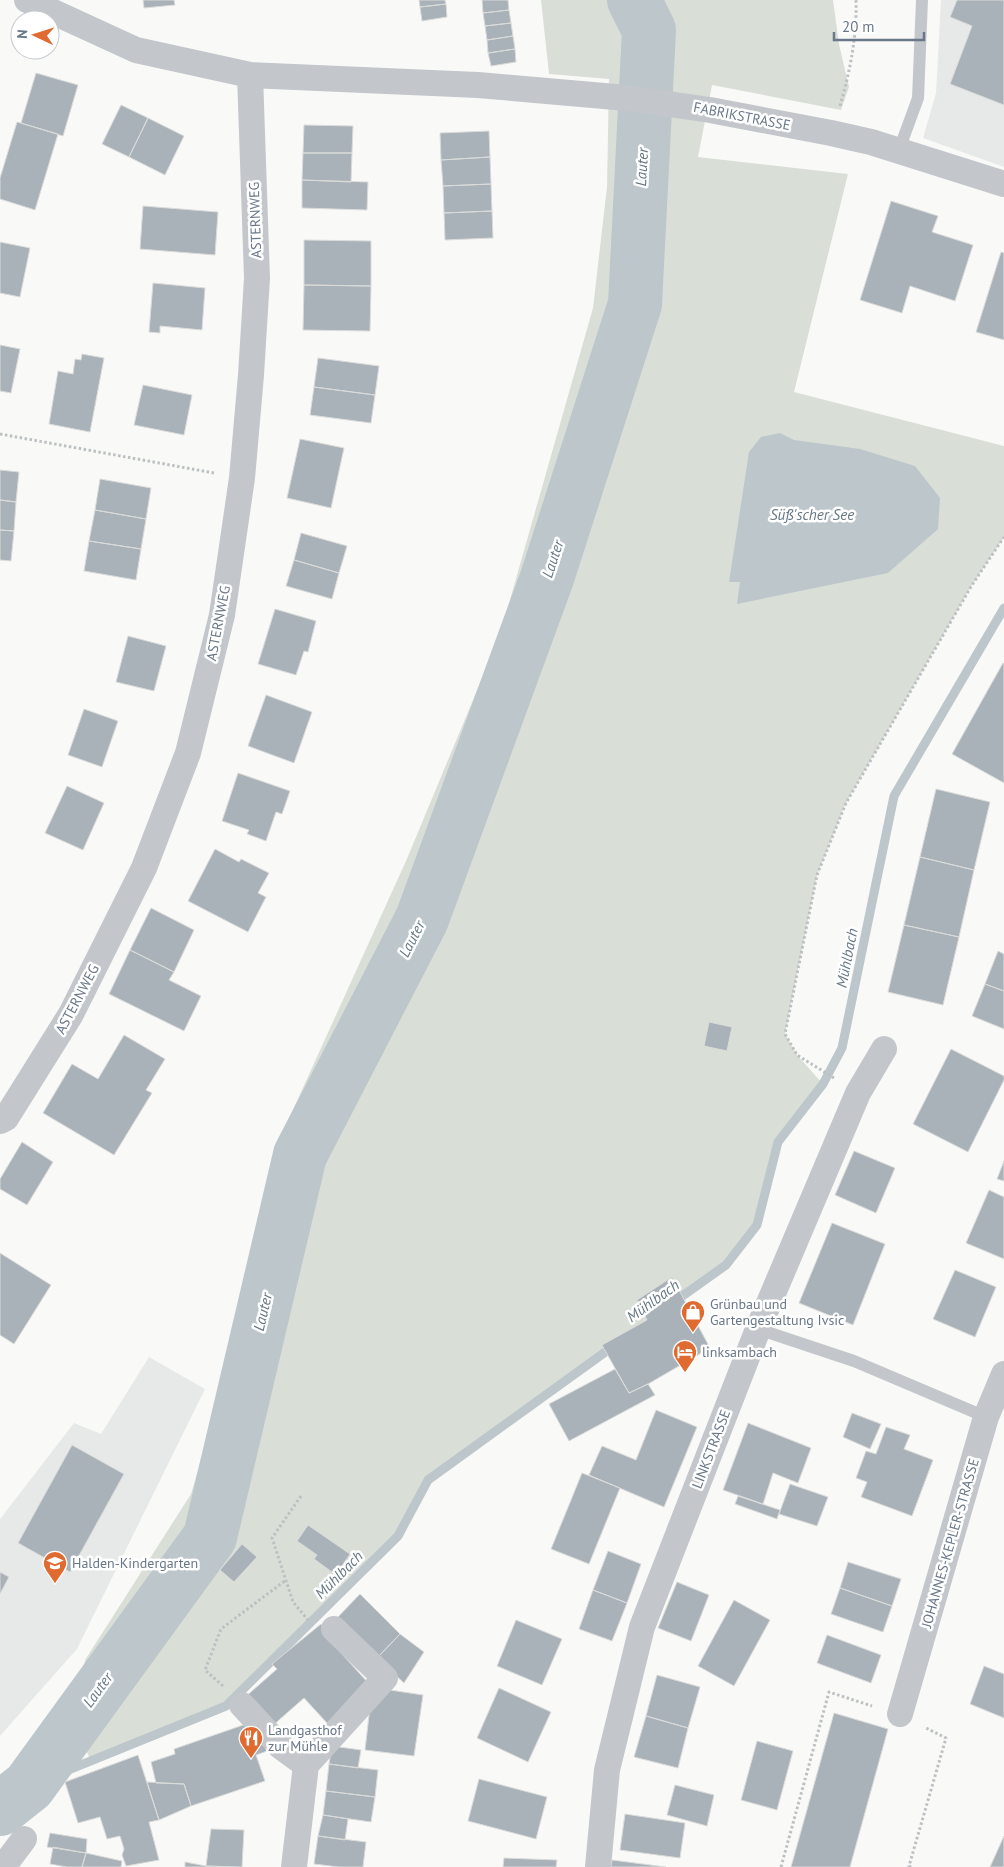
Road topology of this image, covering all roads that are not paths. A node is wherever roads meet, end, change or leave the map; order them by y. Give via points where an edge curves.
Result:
1 (27, 0) edge
2 (922, 0) edge
3 (250, 75) junction
4 (899, 150) junction
5 (1004, 184) edge
6 (884, 1049) dead end
7 (0, 1120) edge
8 (758, 1329) junction
9 (1004, 1374) edge
10 (986, 1417) junction
11 (334, 1629) dead end
12 (233, 1696) road end
13 (900, 1714) road end
14 (306, 1765) junction
15 (24, 1839) dead end
16 (3, 1867) edge
17 (294, 1867) edge
18 (598, 1867) edge

1 - 3 street via 136,50
2 - 4 lane via 918,98
3 - 4 street, FABRIKSTRASSE via 478,85 627,98 831,133
3 - 7 street, ASTERNWEG via 257,278 242,478 222,615 188,753 144,868 71,1014 6,1118
4 - 5 street, FABRIKSTRASSE
6 - 8 street, LINKSTRASSE via 858,1093
8 - 10 lane via 854,1361
8 - 18 street, LINKSTRASSE via 642,1627 607,1770
9 - 10 street, JOHANNES-KEPLER-STRASSE
10 - 13 street, JOHANNES-KEPLER-STRASSE
11 - 14 street via 385,1678
12 - 14 street via 280,1746
14 - 17 street
15 - 16 street

